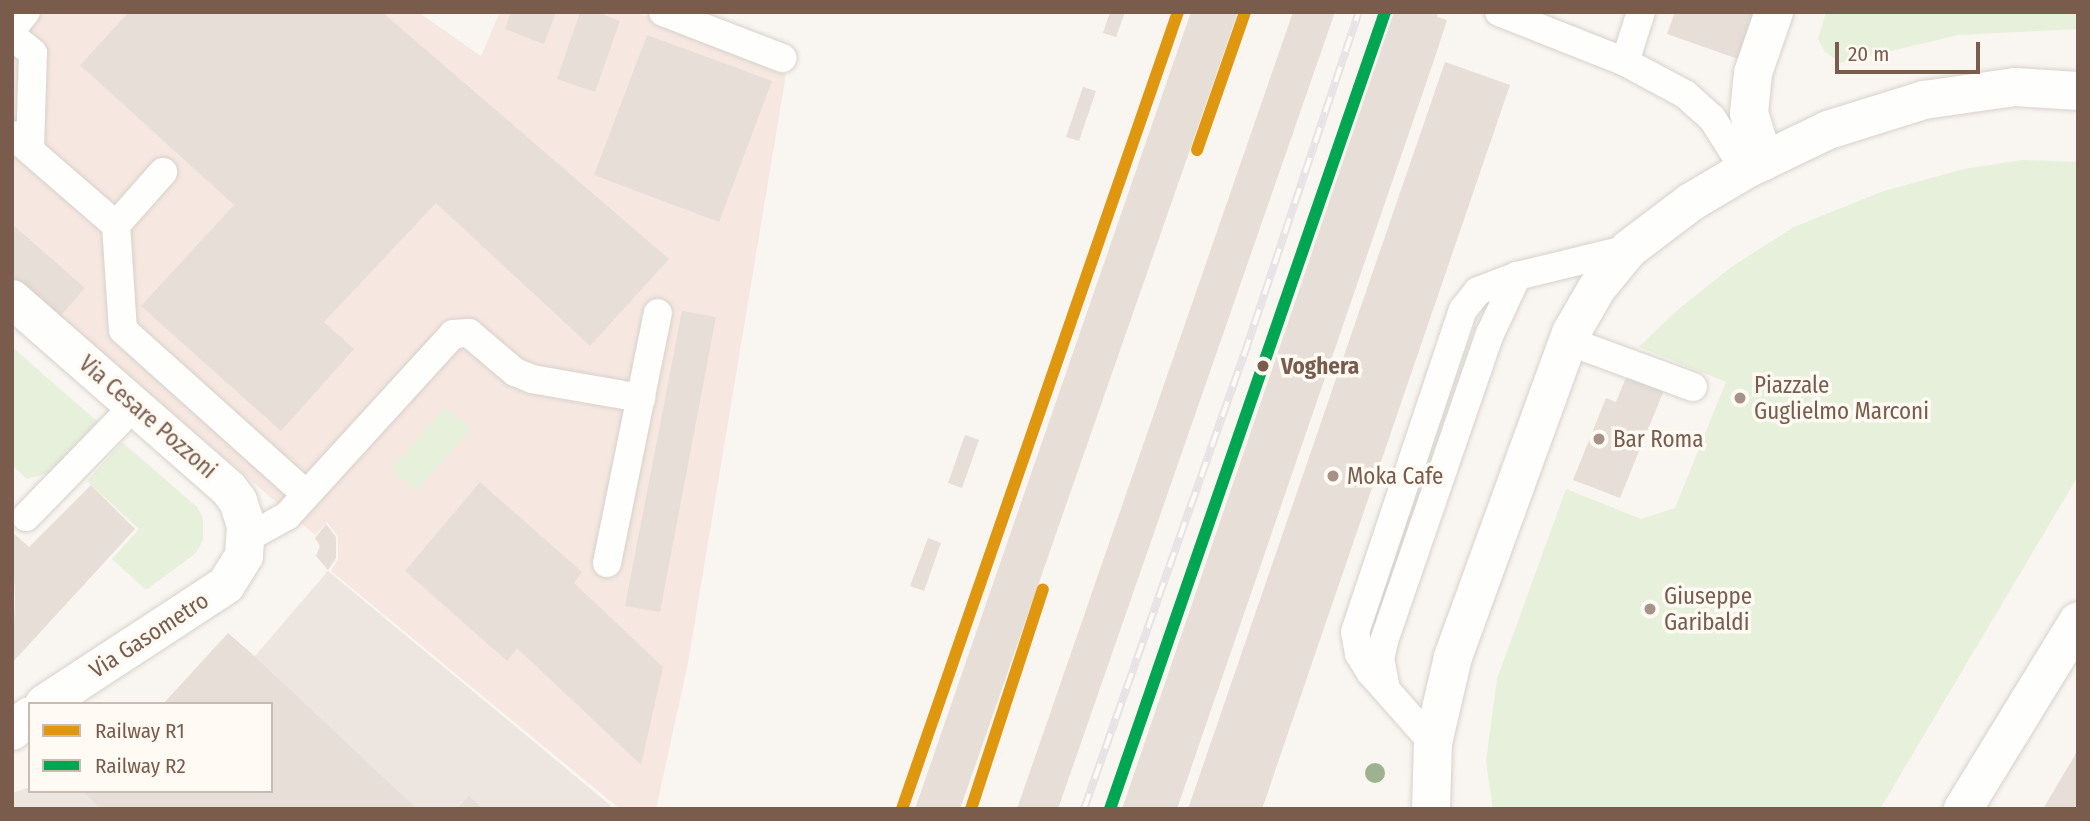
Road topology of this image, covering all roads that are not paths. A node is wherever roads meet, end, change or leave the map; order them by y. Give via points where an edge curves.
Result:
1 (26, 12) edge
2 (1499, 12) edge
3 (1641, 12) edge
4 (1774, 12) edge
5 (675, 15) edge
6 (12, 29) edge
7 (12, 36) edge
8 (782, 58) dead end
9 (1625, 62) junction
10 (2078, 91) edge
11 (21, 143) edge
12 (1754, 166) junction
13 (163, 172) dead end
14 (116, 225) junction
15 (1629, 249) junction
16 (12, 299) edge
17 (658, 313) dead end
18 (1567, 341) junction
19 (1693, 387) dead end
20 (641, 398) junction
21 (134, 406) junction
22 (306, 494) junction
23 (26, 517) dead end
24 (245, 547) junction
25 (607, 563) dead end
26 (2078, 621) edge
27 (47, 702) edge
28 (28, 718) edge
29 (12, 731) edge
30 (1433, 743) junction
31 (1431, 809) edge
32 (1963, 809) edge

1 - 6 lane
2 - 9 lane
3 - 9 lane
4 - 12 street via 1753,73 1749,113
5 - 8 lane
7 - 11 lane via 33,53
9 - 12 lane via 1685,94
10 - 12 street via 2015,87 1924,100 1828,130
11 - 14 lane
12 - 15 street via 1690,202
13 - 14 lane
14 - 22 lane via 123,330
15 - 18 street via 1597,288
15 - 30 lane via 1517,276 1478,291 1463,310 1355,632 1359,654 1386,692
16 - 21 street, Via Cesare Pozzoni
17 - 20 lane
18 - 19 lane
18 - 30 street via 1450,664
20 - 22 lane via 532,379 515,372 469,333 453,334
20 - 25 lane
21 - 23 lane
21 - 24 street, Via Cesare Pozzoni via 229,488 244,514
22 - 24 lane via 287,516
24 - 27 street, Via Gasometro via 226,586
26 - 32 street
28 - 29 street
30 - 31 street

